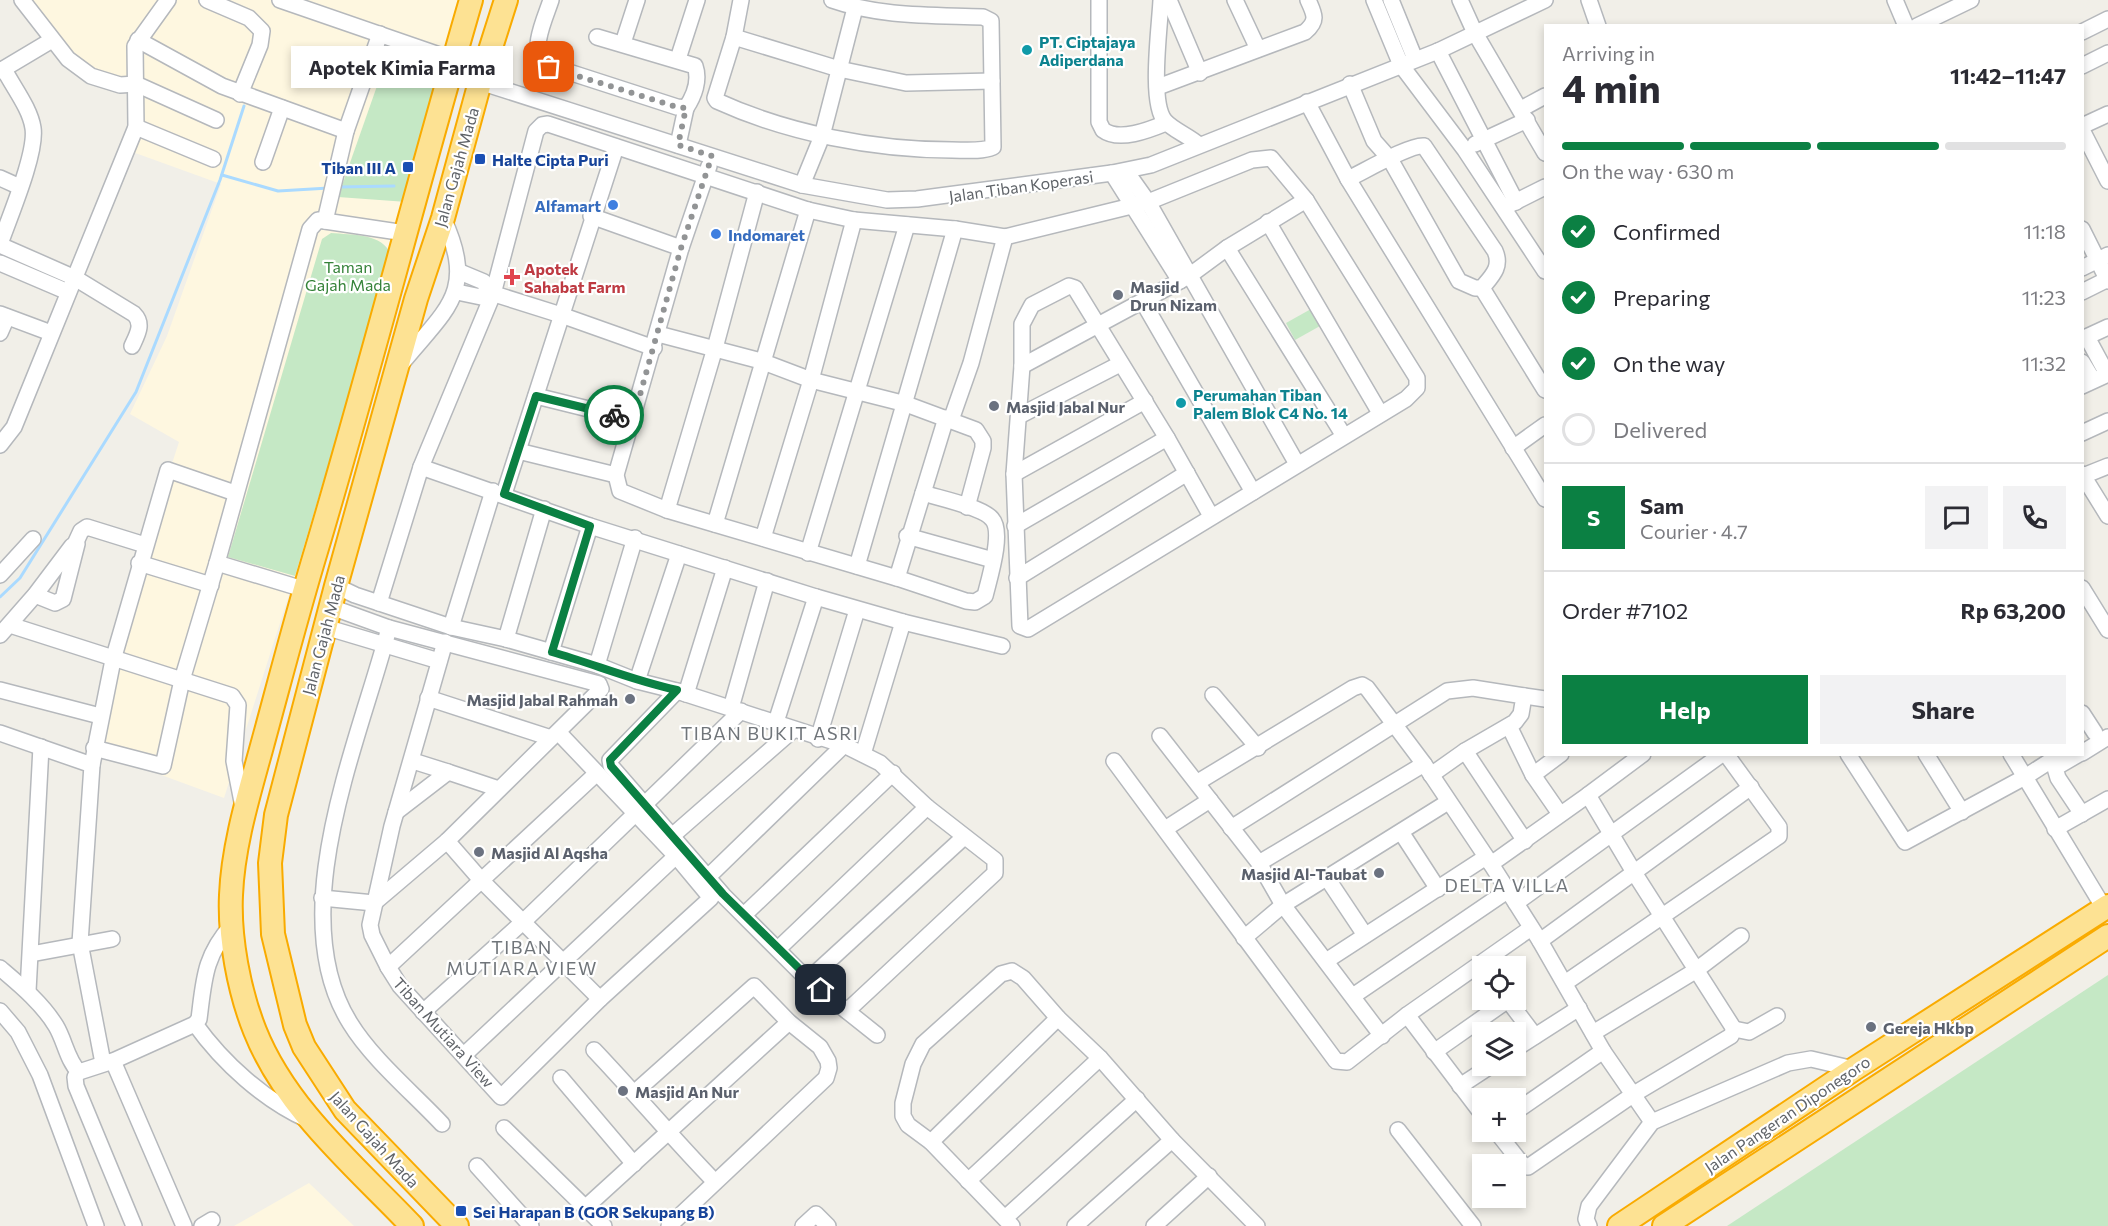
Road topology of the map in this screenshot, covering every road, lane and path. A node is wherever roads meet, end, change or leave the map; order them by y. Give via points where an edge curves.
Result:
1 (22, 0) edge
2 (168, 0) edge
3 (207, 0) edge
4 (280, 0) edge
5 (471, 0) edge
6 (506, 0) edge
7 (551, 0) edge
8 (637, 0) edge
9 (697, 0) edge
10 (741, 0) edge
11 (832, 0) edge
12 (1099, 0) edge
13 (1161, 0) edge
14 (1169, 0) edge
15 (1235, 0) edge
16 (1308, 0) edge
17 (1374, 0) edge
18 (1391, 0) edge
19 (1460, 0) edge
20 (1545, 0) edge
21 (1589, 0) edge
22 (1895, 0) edge
23 (1971, 0) edge
24 (1525, 5) edge
25 (1942, 7) edge
26 (855, 8) junction
27 (2108, 18) edge
28 (1598, 24) edge
29 (1905, 24) edge
30 (1920, 24) edge
31 (2084, 31) edge
32 (1475, 33) junction
33 (380, 34) junction
34 (597, 36) dead end
35 (734, 37) junction
36 (52, 40) junction
37 (138, 40) junction
38 (623, 43) junction
39 (1258, 49) junction
40 (1438, 51) junction
41 (2108, 53) edge
42 (678, 59) junction
43 (454, 60) junction
44 (1408, 62) junction
45 (2084, 65) edge
46 (839, 69) junction
47 (2, 70) edge
48 (1200, 73) junction
49 (992, 81) junction
50 (480, 82) junction
51 (136, 84) junction
52 (1350, 84) junction
53 (1158, 87) junction
54 (240, 94) junction
55 (1544, 97) edge
56 (1307, 102) junction
57 (282, 108) junction
58 (686, 108) junction
59 (2108, 114) edge
60 (1524, 115) junction
61 (216, 120) dead end
62 (1166, 123) junction
63 (136, 127) junction
64 (2084, 127) edge
65 (346, 131) junction
66 (2084, 131) edge
67 (822, 136) junction
68 (1482, 139) junction
69 (678, 145) junction
70 (1199, 145) junction
71 (616, 147) junction
72 (1465, 150) junction
73 (1544, 151) edge
74 (712, 156) junction
75 (213, 159) dead end
76 (1390, 159) junction
77 (263, 162) dead end
78 (2104, 162) edge
79 (1119, 172) junction
80 (706, 175) junction
81 (0, 178) edge
82 (1348, 179) junction
83 (2108, 181) edge
84 (802, 185) junction
85 (20, 187) junction
86 (1544, 188) edge
87 (757, 192) junction
88 (1306, 200) junction
89 (1141, 204) junction
90 (1510, 205) junction
91 (808, 210) junction
92 (591, 216) junction
93 (443, 218) junction
94 (325, 220) junction
95 (854, 220) junction
96 (1268, 222) junction
97 (907, 225) junction
98 (955, 229) junction
99 (2084, 232) edge
100 (405, 233) junction
101 (1005, 237) junction
102 (0, 244) edge
103 (681, 248) junction
104 (1227, 248) junction
105 (2103, 258) edge
106 (0, 263) edge
107 (1543, 265) edge
108 (2084, 267) edge
109 (460, 272) junction
110 (75, 278) junction
111 (1184, 278) junction
112 (2108, 280) edge
113 (1482, 288) junction
114 (2084, 291) edge
115 (68, 292) junction
116 (390, 292) junction
117 (457, 292) junction
118 (490, 293) junction
119 (416, 299) junction
120 (1143, 302) junction
121 (3, 315) edge
122 (561, 315) junction
123 (1097, 324) junction
124 (2108, 327) edge
125 (0, 333) edge
126 (51, 333) junction
127 (2084, 338) edge
128 (656, 341) junction
129 (132, 346) dead end
130 (715, 348) junction
131 (761, 361) junction
132 (1120, 364) junction
133 (1022, 366) junction
134 (396, 371) junction
135 (2108, 374) edge
136 (811, 380) junction
137 (2087, 383) edge
138 (1544, 388) edge
139 (858, 390) junction
140 (536, 396) junction
141 (1145, 401) junction
142 (906, 404) junction
143 (1380, 413) junction
144 (1019, 416) junction
145 (948, 419) junction
146 (633, 420) junction
147 (2108, 421) edge
148 (1544, 426) edge
149 (2084, 432) edge
150 (1344, 436) junction
151 (1167, 438) junction
152 (0, 446) edge
153 (1514, 448) junction
154 (518, 450) junction
155 (1297, 464) junction
156 (421, 466) junction
157 (2108, 466) edge
158 (1187, 473) junction
159 (1014, 474) junction
160 (616, 475) junction
161 (2084, 475) edge
162 (2084, 477) edge
163 (498, 492) junction
164 (1253, 492) junction
165 (235, 493) junction
166 (922, 493) junction
167 (1544, 497) edge
168 (967, 507) junction
169 (544, 509) junction
170 (667, 510) junction
171 (1210, 516) junction
172 (2108, 516) edge
173 (715, 524) junction
174 (590, 526) junction
175 (1015, 526) junction
176 (907, 536) junction
177 (635, 538) junction
178 (763, 538) junction
179 (33, 539) dead end
180 (75, 544) junction
181 (145, 545) junction
182 (808, 553) junction
183 (679, 554) junction
184 (993, 561) junction
185 (139, 563) junction
186 (217, 563) junction
187 (857, 566) junction
188 (725, 568) junction
189 (0, 575) edge
190 (897, 578) junction
191 (1017, 578) junction
192 (766, 581) junction
193 (211, 585) junction
194 (303, 589) junction
195 (2084, 591) edge
196 (35, 595) junction
197 (816, 597) junction
198 (379, 603) junction
199 (339, 606) junction
200 (857, 610) junction
201 (903, 622) junction
202 (451, 627) junction
203 (389, 628) junction
204 (5, 630) edge
205 (2108, 630) edge
206 (506, 639) junction
207 (445, 642) junction
208 (384, 646) junction
209 (1002, 646) dead end
210 (552, 652) junction
211 (113, 660) junction
212 (439, 661) junction
213 (597, 665) junction
214 (182, 680) junction
215 (637, 681) junction
216 (0, 690) edge
217 (682, 692) junction
218 (1213, 695) dead end
219 (1524, 696) junction
220 (428, 698) junction
221 (1544, 699) edge
222 (736, 710) junction
223 (100, 716) junction
224 (2084, 716) edge
225 (776, 722) junction
226 (1394, 724) junction
227 (1509, 726) junction
228 (793, 730) junction
229 (0, 732) edge
230 (2098, 734) edge
231 (555, 736) junction
232 (1160, 736) dead end
233 (818, 739) junction
234 (844, 745) junction
235 (41, 747) junction
236 (94, 748) junction
237 (1258, 748) junction
238 (2084, 750) edge
239 (1465, 751) junction
240 (863, 754) junction
241 (1558, 756) edge
242 (1640, 756) edge
243 (1721, 756) edge
244 (1726, 756) edge
245 (1849, 756) edge
246 (1927, 756) edge
247 (2012, 756) edge
248 (2058, 756) edge
249 (2077, 756) edge
250 (412, 761) junction
251 (1114, 761) dead end
252 (92, 765) junction
253 (604, 769) junction
254 (1427, 770) junction
255 (448, 772) junction
256 (893, 774) junction
257 (1533, 775) junction
258 (2025, 777) junction
259 (1198, 782) junction
260 (1751, 787) junction
261 (499, 789) junction
262 (1588, 795) junction
263 (2108, 799) edge
264 (1210, 800) junction
265 (1448, 802) junction
266 (927, 807) junction
267 (641, 808) junction
268 (396, 812) junction
269 (1962, 812) junction
270 (244, 813) junction
271 (1560, 814) junction
272 (2082, 814) junction
273 (1231, 828) junction
274 (2055, 829) junction
275 (1165, 830) junction
276 (1401, 832) junction
277 (672, 836) junction
278 (964, 837) junction
279 (1611, 837) junction
280 (1525, 841) junction
281 (447, 842) junction
282 (676, 856) junction
283 (1489, 861) junction
284 (1259, 863) junction
285 (1635, 874) junction
286 (708, 877) junction
287 (1327, 878) junction
288 (481, 879) junction
289 (1438, 889) junction
290 (1512, 897) junction
291 (322, 898) junction
292 (374, 903) junction
293 (1283, 905) junction
294 (2106, 907) edge
295 (745, 914) junction
296 (1662, 917) junction
297 (524, 921) junction
298 (232, 925) junction
299 (1365, 935) junction
300 (1536, 935) junction
301 (1742, 936) dead end
302 (2108, 936) edge
303 (1244, 938) junction
304 (112, 939) dead end
305 (80, 943) junction
306 (778, 949) junction
307 (31, 954) junction
308 (1498, 956) edge
309 (563, 961) junction
310 (1326, 961) junction
311 (0, 968) edge
312 (388, 968) junction
313 (1695, 970) junction
314 (1472, 971) edge
315 (808, 980) junction
316 (1565, 983) junction
317 (28, 992) junction
318 (1353, 996) junction
319 (600, 999) junction
320 (1579, 1008) junction
321 (1493, 1010) edge
322 (1515, 1010) edge
323 (0, 1011) edge
324 (847, 1011) junction
325 (423, 1012) junction
326 (1407, 1015) junction
327 (1777, 1016) dead end
328 (1058, 1018) junction
329 (789, 1022) junction
330 (195, 1024) junction
331 (1734, 1029) junction
332 (1593, 1033) junction
333 (877, 1035) dead end
334 (1382, 1036) junction
335 (1535, 1036) junction
336 (1526, 1042) edge
337 (594, 1050) dead end
338 (1603, 1050) junction
339 (1434, 1052) junction
340 (464, 1055) junction
341 (1100, 1058) junction
342 (108, 1062) junction
343 (1854, 1069) junction
344 (79, 1072) junction
345 (1475, 1076) edge
346 (561, 1078) dead end
347 (1460, 1086) junction
348 (634, 1093) junction
349 (1634, 1094) junction
350 (1137, 1099) junction
351 (1472, 1101) edge
352 (1526, 1104) edge
353 (1775, 1121) junction
354 (314, 1122) junction
355 (1652, 1122) junction
356 (442, 1124) dead end
357 (504, 1128) dead end
358 (1398, 1130) dead end
359 (668, 1135) junction
360 (1172, 1140) junction
361 (931, 1142) junction
362 (1505, 1142) edge
363 (1791, 1142) junction
364 (634, 1164) junction
365 (477, 1166) dead end
366 (1209, 1176) junction
367 (968, 1181) junction
368 (715, 1182) junction
369 (585, 1208) junction
370 (1009, 1222) edge
371 (1248, 1223) edge
372 (527, 1225) edge
373 (96, 1226) edge
374 (134, 1226) edge
375 (184, 1226) edge
376 (412, 1226) edge
377 (458, 1226) edge
378 (604, 1226) edge
379 (669, 1226) edge
380 (803, 1226) edge
381 (828, 1226) edge
382 (1075, 1226) edge
383 (1154, 1226) edge
384 (1473, 1226) edge
385 (1589, 1226) edge
386 (1619, 1226) edge
387 (1664, 1226) edge

1 - 36 street
2 - 37 street
3 - 54 street via 249,18 262,31
4 - 33 street
5 - 43 highway, Jalan Gajah Mada
6 - 50 highway, Jalan Gajah Mada
7 - 58 street via 538,47 544,64
8 - 38 street
9 - 42 street
10 - 35 street
11 - 26 street
12 - 62 street via 1102,130 1112,134 1140,133
13 - 53 street
14 - 48 street
15 - 39 street
16 - 39 street via 1316,18 1314,24 1305,32
17 - 44 street
18 - 44 street
19 - 32 street
20 - 24 street, Jalan Tiban Koperasi
21 - 28 street
22 - 29 street
23 - 25 street
24 - 32 street, Jalan Tiban Koperasi
25 - 30 street
26 - 46 street
26 - 49 street via 988,19 993,27
27 - 31 street
32 - 40 street, Jalan Tiban Koperasi
32 - 60 street
33 - 43 street
33 - 65 street
34 - 38 street
35 - 46 street
35 - 67 street via 715,98
36 - 47 street
36 - 51 street via 68,59 91,76 120,85
37 - 51 street
37 - 54 street
38 - 42 street
39 - 48 street
40 - 44 street, Jalan Tiban Koperasi
40 - 68 street
41 - 45 street
42 - 58 street via 697,70 695,88
43 - 100 highway, Jalan Gajah Mada
44 - 52 street, Jalan Tiban Koperasi
44 - 72 street
46 - 49 street via 918,84
46 - 67 street
47 - 85 street via 33,128
48 - 53 street
49 - 67 street via 995,141 991,149 932,150
50 - 69 street, Jalan Tiban Koperasi
50 - 93 highway, Jalan Gajah Mada
51 - 61 street
51 - 63 street
52 - 56 street, Jalan Tiban Koperasi
52 - 76 street via 1374,141
53 - 62 street via 1161,116
54 - 57 street
55 - 60 street
56 - 70 street, Jalan Tiban Koperasi
56 - 82 street
57 - 65 street
57 - 77 street
58 - 69 street
59 - 64 street
60 - 68 street
60 - 73 street
62 - 70 street
63 - 75 street
63 - 110 street
65 - 94 street
66 - 78 street
67 - 84 street
68 - 72 street
68 - 90 street
69 - 74 street, Jalan Tiban Koperasi
70 - 79 street, Jalan Tiban Koperasi via 1160,162
71 - 80 street
71 - 92 street
71 - 118 street via 556,125 539,127
72 - 90 street
74 - 80 street
74 - 84 street, Jalan Tiban Koperasi
76 - 82 street
76 - 113 street via 1460,281
76 - 113 street via 1411,146 1428,149 1498,258 1497,267
78 - 83 street
79 - 84 street, Jalan Tiban Koperasi via 917,199 887,200
79 - 89 street
80 - 87 street
80 - 103 street
81 - 85 street
82 - 153 street
85 - 102 street
86 - 90 street
87 - 91 street
87 - 130 street
88 - 89 street via 1277,162 1264,157
88 - 96 street
88 - 143 street via 1417,378 1414,392
89 - 101 street
89 - 111 street
90 - 107 street
91 - 95 street
91 - 131 street
92 - 103 street
92 - 122 street
93 - 109 street via 455,243
93 - 119 highway, Jalan Gajah Mada
94 - 100 street
94 - 165 street via 315,221 310,229
95 - 97 street
95 - 136 street
96 - 104 street
96 - 143 street
97 - 98 street
97 - 139 street
98 - 101 street
98 - 142 street
99 - 105 street
100 - 116 highway, Jalan Gajah Mada
101 - 145 street via 971,363
102 - 110 street
103 - 128 street
104 - 111 street
104 - 150 street
105 - 108 street
105 - 112 street
106 - 115 street
109 - 117 street
109 - 118 street via 484,282
110 - 115 street
110 - 129 street via 136,316 140,326
111 - 120 street
111 - 155 street
112 - 114 street
113 - 138 street
115 - 126 street
116 - 119 highway
116 - 194 highway, Jalan Gajah Mada
117 - 118 street via 481,297
117 - 134 street
118 - 122 street
118 - 156 street
119 - 134 highway, Jalan Gajah Mada
120 - 123 street
120 - 164 street
121 - 125 street
121 - 126 street
122 - 128 street
122 - 140 street
123 - 132 street
123 - 133 street
123 - 133 street via 1075,288 1059,289 1032,305 1023,318
124 - 127 street
126 - 152 street via 14,427
127 - 135 street
128 - 130 street
128 - 146 street
130 - 131 street
130 - 170 street
131 - 136 street
131 - 173 street
132 - 141 street
132 - 144 street
133 - 144 street
134 - 199 highway, Jalan Gajah Mada
135 - 137 street
136 - 139 street
136 - 178 street
139 - 142 street
139 - 182 street
140 - 146 street
140 - 154 street
141 - 151 street
141 - 159 street
142 - 145 street
142 - 187 street
143 - 150 street
144 - 159 street
145 - 166 street
145 - 168 street via 976,430 983,441
146 - 160 street
147 - 149 street
148 - 153 street
150 - 155 street
151 - 158 street
151 - 175 street
153 - 167 street
154 - 160 street
154 - 163 street
155 - 164 street
156 - 163 street
156 - 198 street
157 - 161 street
158 - 171 street
158 - 191 street
159 - 175 street
160 - 170 street via 617,486 625,495
162 - 172 street
163 - 169 street
163 - 202 street
164 - 171 street
165 - 181 street via 168,471
165 - 186 street
166 - 168 street
166 - 176 street
168 - 184 street via 987,513 995,523
169 - 174 street
169 - 206 street
170 - 173 street
171 - 191 street via 1028,629 1018,622
173 - 178 street
174 - 177 street
174 - 210 street
175 - 191 street
176 - 184 street
176 - 190 street
177 - 183 street
177 - 213 street
178 - 182 street
179 - 189 street
180 - 181 street via 87,527
180 - 196 street
180 - 196 street via 78,546 63,599 55,603
181 - 185 street
182 - 187 street
183 - 188 street
183 - 215 street
184 - 190 street via 985,596 975,602
185 - 193 street
185 - 211 street
186 - 193 street
186 - 194 street
187 - 190 street
188 - 192 street
188 - 217 street
192 - 197 street
192 - 222 street
193 - 214 street
194 - 270 highway, Jalan Gajah Mada
195 - 205 street
196 - 204 street
197 - 200 street
197 - 225 street
198 - 199 street
198 - 202 street
199 - 203 street
199 - 208 street
199 - 377 highway, Jalan Gajah Mada via 274,826 270,900 279,965 304,1047 336,1099
200 - 201 street
200 - 233 street
201 - 209 street
201 - 240 street
202 - 206 street
203 - 207 street
203 - 208 street
204 - 211 street
206 - 210 street
207 - 212 street, Tiban Mutiara View
207 - 231 street via 599,684 601,689
208 - 212 street
208 - 291 street via 338,809
210 - 213 street
211 - 214 street
211 - 223 street
212 - 220 street, Tiban Mutiara View
213 - 215 street
214 - 236 street via 164,766
214 - 270 street via 227,693 236,700 234,761
215 - 217 street
216 - 223 street
217 - 222 street
217 - 253 street
218 - 237 street
219 - 221 street
219 - 226 street via 1455,688
219 - 227 street via 1519,719
220 - 231 street
220 - 250 street, Tiban Mutiara View
222 - 225 street
222 - 267 street
223 - 236 street
224 - 230 street
225 - 228 street
226 - 237 street via 1367,688 1358,686
226 - 254 street
226 - 273 street
227 - 239 street
227 - 257 street
228 - 233 street
228 - 277 street
229 - 235 street
230 - 238 street
231 - 253 street, Tiban Mutiara View
231 - 261 street
232 - 259 street
233 - 234 street
234 - 240 street
234 - 286 street
235 - 252 street
235 - 307 street
236 - 252 street
237 - 259 street
239 - 254 street
239 - 280 street
240 - 256 street
241 - 257 street
242 - 262 street
243 - 279 street
244 - 260 street
245 - 269 street via 1903,842
246 - 269 street
247 - 258 street
248 - 258 street
249 - 272 street via 2055,768
250 - 255 street
250 - 268 street, Tiban Mutiara View
251 - 275 street
252 - 305 street
253 - 267 street, Tiban Mutiara View
253 - 288 street
254 - 265 street
254 - 284 street
255 - 261 street
255 - 268 street
256 - 266 street
256 - 295 street
257 - 271 street
258 - 269 street
258 - 274 street
259 - 264 street
260 - 285 street
260 - 296 street via 1779,827 1779,836
261 - 281 street
262 - 271 street
262 - 279 street
263 - 272 street
264 - 273 street
264 - 275 street
265 - 276 street
265 - 283 street
266 - 278 street
266 - 306 street
267 - 277 street
267 - 282 street, Tiban Mutiara View
267 - 297 street
268 - 292 street, Tiban Mutiara View
270 - 298 highway, Jalan Gajah Mada via 231,894
271 - 280 street
272 - 274 street
273 - 284 street
274 - 294 street
275 - 303 street
276 - 287 street
276 - 289 street
277 - 286 street
278 - 315 street
278 - 324 street via 995,860 995,873
279 - 285 street
279 - 290 street
280 - 283 street
281 - 288 street
281 - 292 street
282 - 309 street
282 - 319 street, Tiban Mutiara View via 711,898
283 - 289 street
283 - 290 street
284 - 293 street
285 - 296 street
285 - 300 street
286 - 295 street
287 - 293 street
287 - 299 street
288 - 297 street
288 - 312 street
289 - 299 street
290 - 300 street
290 - 318 street
291 - 292 street
291 - 356 street via 325,962 350,1024
292 - 312 street, Tiban Mutiara View via 370,930
293 - 303 street
293 - 310 street
294 - 343 highway, Jalan Pangeran Diponegoro
295 - 306 street
296 - 313 street
296 - 316 street
297 - 309 street
297 - 325 street
298 - 330 street via 211,953 204,972 200,1019
298 - 354 highway, Jalan Gajah Mada via 255,1030 277,1073
299 - 310 street
300 - 308 street
300 - 316 street
301 - 313 street
302 - 363 highway, Jalan Pangeran Diponegoro
303 - 334 street via 1336,1061 1347,1062
304 - 305 street
305 - 307 street
305 - 342 street
306 - 315 street
307 - 317 street
309 - 319 street
309 - 340 street
310 - 318 street
311 - 317 street
312 - 325 street, Tiban Mutiara View
313 - 331 street
313 - 332 street
314 - 326 street
315 - 324 street
316 - 320 street
317 - 344 street via 56,1026
318 - 334 street
319 - 340 street, Tiban Mutiara View via 501,1097
320 - 332 street
320 - 335 street
321 - 339 street
322 - 335 street
323 - 373 street via 18,1032 40,1075
324 - 333 street
325 - 340 street, Tiban Mutiara View
326 - 334 street
326 - 339 street
327 - 331 street via 1749,1032
328 - 341 street
328 - 361 street
328 - 361 street via 1018,973 1006,972 923,1044 913,1065 903,1116 908,1125
329 - 348 street via 754,986
329 - 359 street
329 - 368 street via 826,1055 826,1078
330 - 342 street
330 - 354 street via 209,1043 251,1082 288,1111
331 - 349 street via 1731,1036
332 - 338 street
335 - 336 street
337 - 348 street
338 - 349 street
338 - 352 street
339 - 347 street
341 - 350 street
341 - 367 street
342 - 344 street
342 - 375 street
343 - 353 highway, Jalan Pangeran Diponegoro
343 - 355 street via 1810,1059 1788,1063
344 - 374 street via 76,1086
345 - 347 street
346 - 364 street
347 - 351 street
348 - 359 street
349 - 355 street
349 - 362 street via 1528,1167
350 - 360 street
350 - 370 street
353 - 363 highway
353 - 386 highway, Jalan Pangeran Diponegoro
354 - 376 highway, Jalan Gajah Mada
355 - 385 street via 1589,1206
357 - 369 street
358 - 384 street
359 - 364 street
359 - 368 street
360 - 366 street
360 - 382 street
361 - 367 street
363 - 387 highway, Jalan Pangeran Diponegoro
364 - 369 street
365 - 372 street
366 - 371 street
366 - 383 street
367 - 370 street
368 - 379 street
369 - 378 street
380 - 381 street via 816,1214

